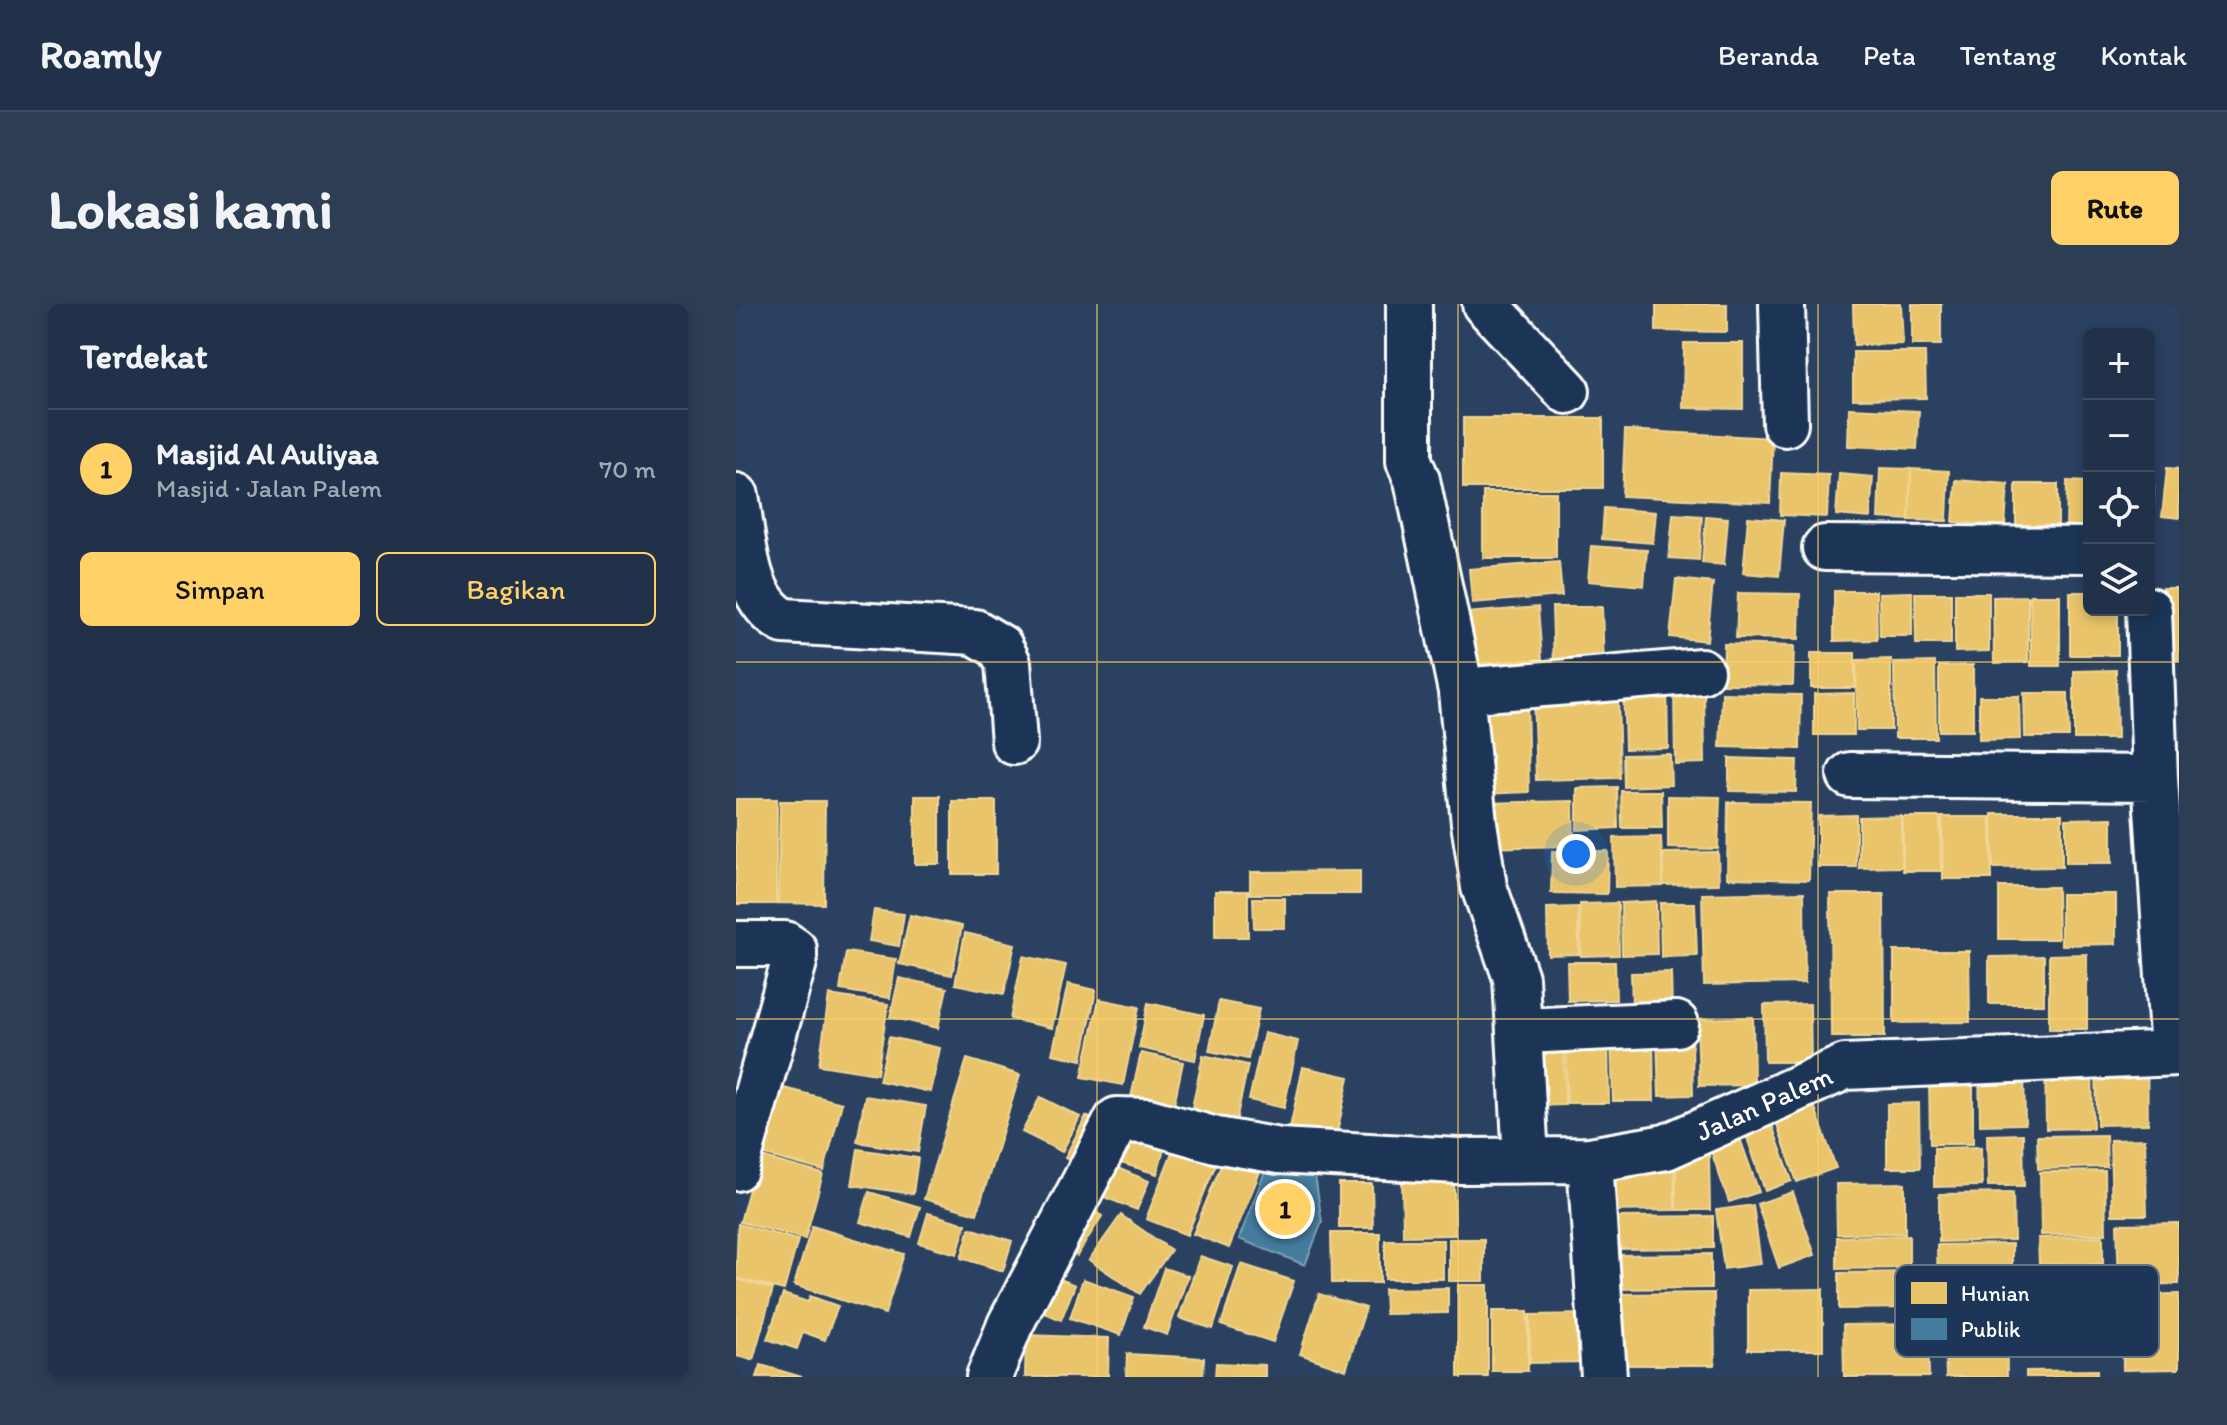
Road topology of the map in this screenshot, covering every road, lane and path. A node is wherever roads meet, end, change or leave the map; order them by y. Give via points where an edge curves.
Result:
1 (1409, 304) edge
2 (1485, 304) edge
3 (1782, 304) edge
4 (1567, 391) dead end
5 (1785, 424) dead end
6 (736, 496) edge
7 (1825, 548) dead end
8 (2083, 550) edge
9 (2149, 616) edge
10 (1701, 671) dead end
11 (1461, 691) junction
12 (1014, 742) dead end
13 (1850, 775) dead end
14 (2155, 778) junction
15 (736, 944) edge
16 (1676, 1024) dead end
17 (1522, 1031) junction
18 (2176, 1052) edge
19 (1526, 1160) junction
20 (1590, 1160) junction
21 (736, 1168) edge
22 (989, 1377) edge
23 (1604, 1377) edge

1 - 11 street via 1409,461
2 - 4 street
3 - 5 street
6 - 12 street via 757,598 769,613 784,621 975,632 1000,647 1008,663
7 - 8 street
9 - 14 street
10 - 11 street
11 - 17 street via 1484,887 1516,978
13 - 14 street
14 - 18 street
15 - 21 street via 785,944 794,950 794,962
16 - 17 street
17 - 19 street
18 - 20 street, Jalan Palem via 1845,1067 1666,1147
19 - 20 street, Jalan Palem
19 - 22 street, Jalan Palem via 1279,1151 1148,1121 1117,1120 1010,1325
20 - 23 street

